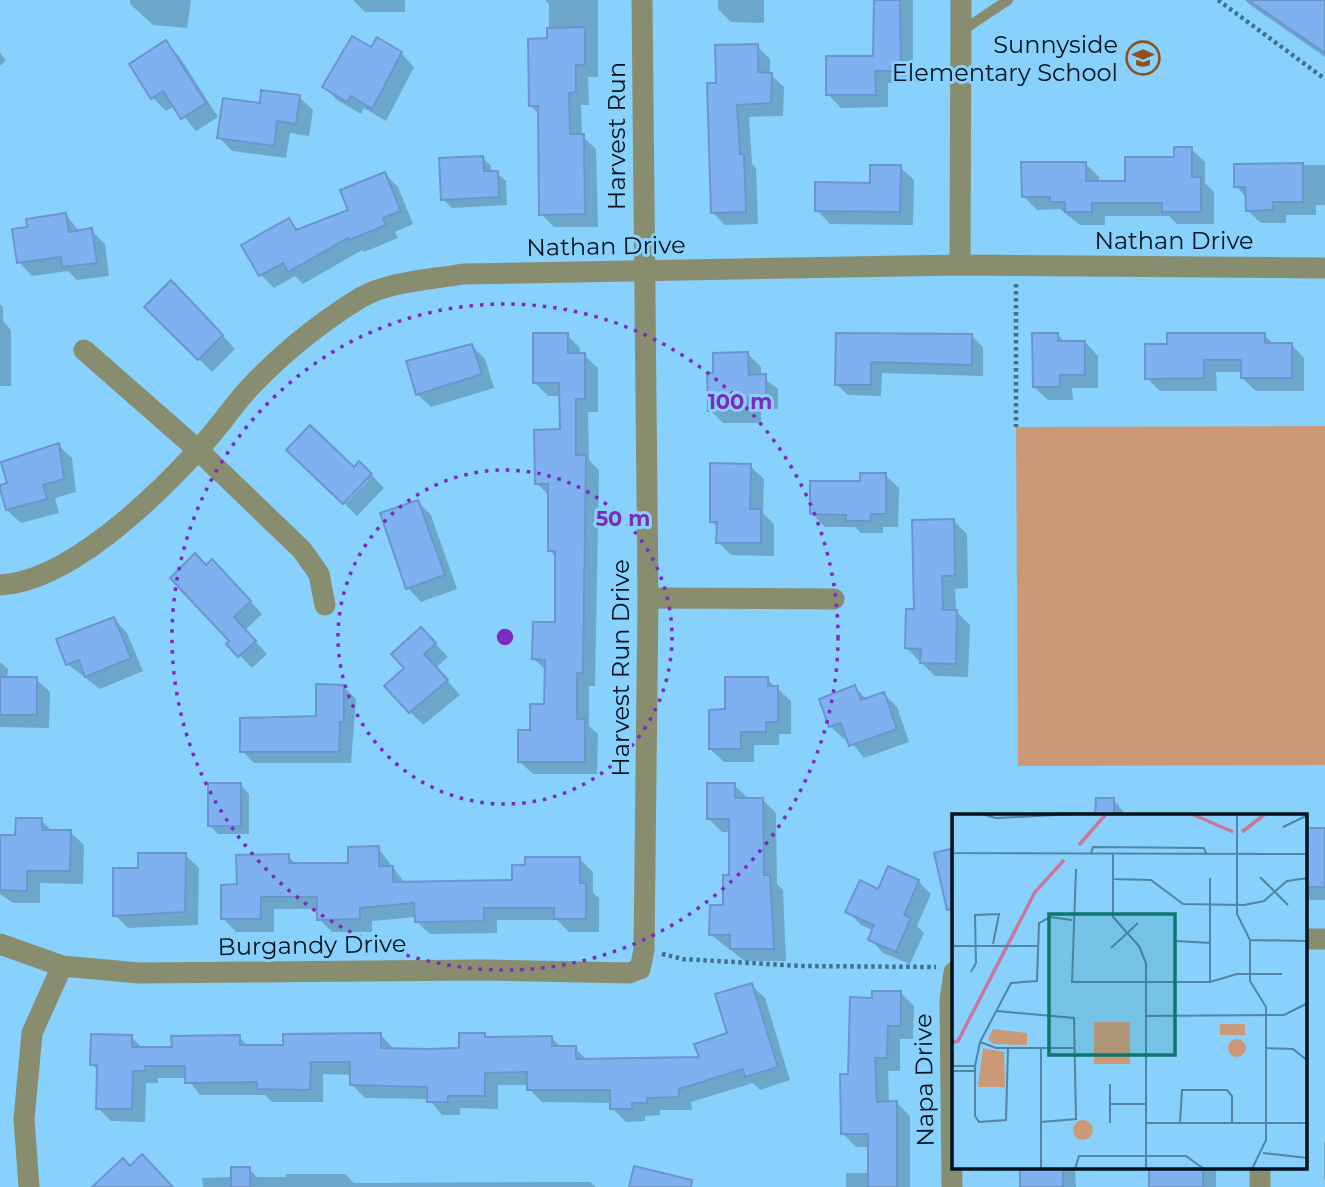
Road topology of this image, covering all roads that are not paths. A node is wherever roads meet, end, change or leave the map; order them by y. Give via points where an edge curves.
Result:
1 (642, 0) edge
2 (961, 0) edge
3 (1008, 0) edge
4 (960, 32) junction
5 (960, 265) junction
6 (1325, 268) edge
7 (643, 271) junction
8 (84, 350) dead end
9 (198, 450) junction
10 (0, 585) edge
11 (648, 598) junction
12 (834, 599) dead end
13 (326, 605) dead end
14 (0, 944) edge
15 (62, 965) junction
16 (950, 970) edge
17 (629, 973) joint
18 (29, 1187) edge
19 (952, 1187) edge

1 - 7 street, Harvest Run
2 - 4 street
3 - 4 lane
4 - 5 street
5 - 6 street, Nathan Drive
5 - 7 street, Nathan Drive
7 - 9 street, Nathan Drive via 464,274 384,288 298,340 251,386
7 - 11 street, Harvest Run Drive
8 - 9 street
9 - 10 street, Nathan Drive via 148,502 79,555 27,580
9 - 13 street via 302,550 319,574
11 - 12 street
11 - 17 street, Harvest Run Drive via 644,950 640,969
14 - 15 street, Burgandy Drive
15 - 17 street, Burgandy Drive via 139,973
15 - 18 street via 32,1033 24,1119
16 - 19 street, Napa Drive

